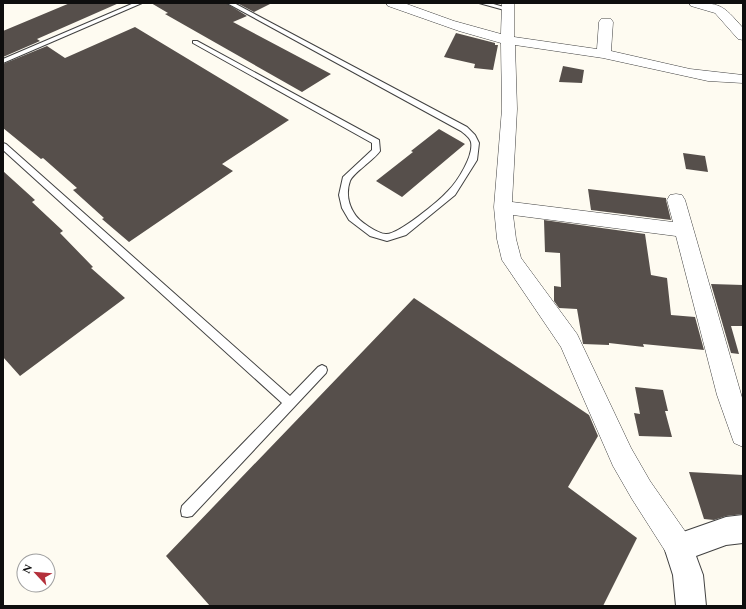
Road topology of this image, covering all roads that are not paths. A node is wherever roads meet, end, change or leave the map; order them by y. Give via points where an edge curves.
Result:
1 (139, 3) edge
2 (230, 3) edge
3 (392, 3) edge
4 (482, 3) edge
5 (695, 3) edge
6 (508, 6) edge
7 (606, 22) dead end
8 (740, 29) edge
9 (508, 40) junction
10 (194, 42) dead end
11 (604, 54) junction
12 (3, 61) edge
13 (743, 79) edge
14 (3, 146) edge
15 (676, 200) dead end
16 (503, 207) junction
17 (684, 230) junction
18 (322, 370) dead end
19 (290, 403) junction
20 (743, 435) edge
21 (187, 511) dead end
22 (743, 529) edge
23 (679, 547) junction
24 (691, 606) edge

1 - 12 lane
2 - 10 lane via 464,129 475,143 473,160 452,193 403,233 387,238 373,234 352,218 343,195 346,179 376,151 376,142
3 - 9 street
4 - 6 lane
5 - 8 street via 720,10
6 - 9 street
7 - 11 street
9 - 11 street
9 - 16 street via 510,89
11 - 13 street via 671,69
14 - 19 lane
15 - 17 street
16 - 17 street
16 - 23 street via 506,237 512,260 569,341 622,458
17 - 20 street via 729,395
18 - 19 lane
19 - 21 lane
22 - 23 street via 726,531
23 - 24 street via 688,575

